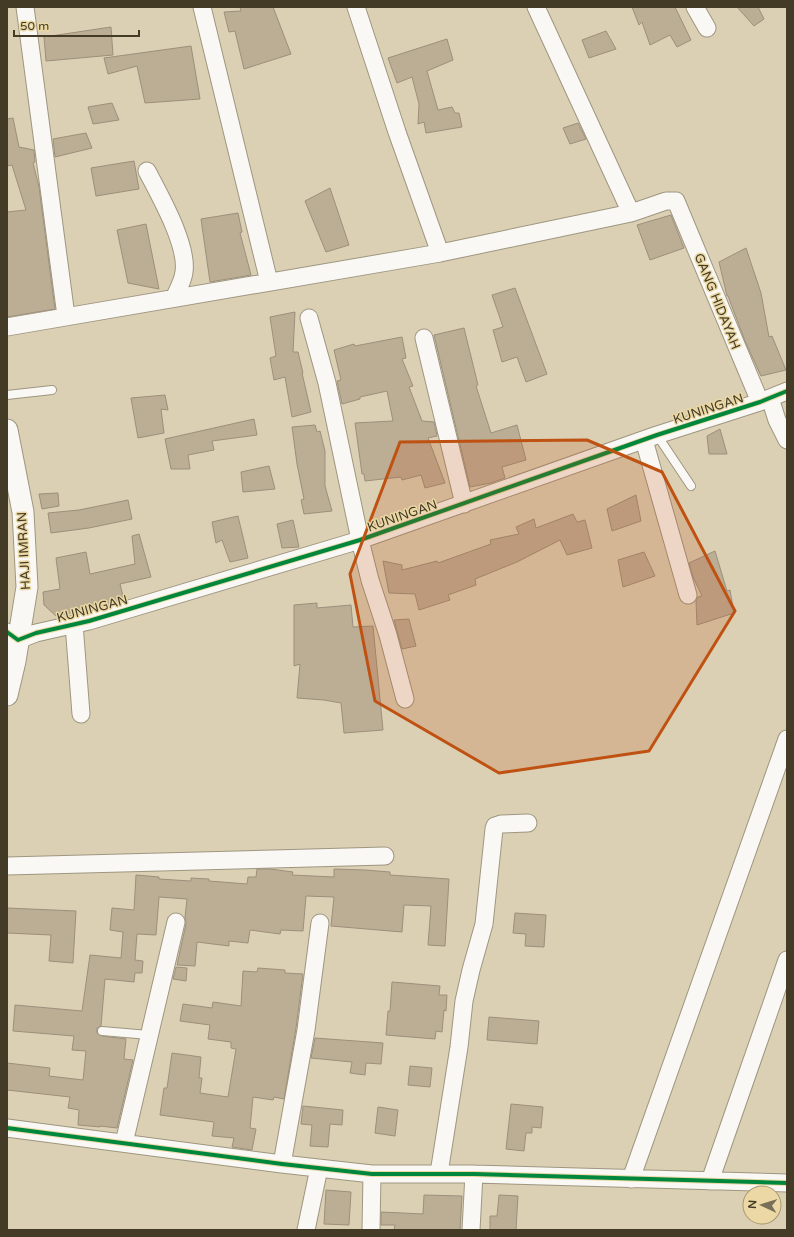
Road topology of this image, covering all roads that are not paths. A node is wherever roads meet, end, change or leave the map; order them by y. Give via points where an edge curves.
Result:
1 (25, 7) edge
2 (202, 7) edge
3 (356, 7) edge
4 (536, 7) edge
5 (695, 7) edge
6 (706, 28) dead end
7 (147, 172) dead end
8 (631, 213) junction
9 (440, 252) junction
10 (270, 282) junction
11 (174, 298) junction
12 (66, 316) junction
13 (309, 318) dead end
14 (7, 327) edge
15 (424, 338) dead end
16 (52, 390) dead end
17 (787, 390) edge
18 (7, 395) edge
19 (765, 400) junction
20 (7, 430) edge
21 (651, 437) junction
22 (787, 440) edge
23 (691, 486) dead end
24 (464, 504) junction
25 (360, 540) junction
26 (688, 595) dead end
27 (74, 624) junction
28 (12, 636) edge
29 (7, 695) edge
30 (405, 699) dead end
31 (81, 714) dead end
32 (787, 739) edge
33 (528, 823) dead end
34 (385, 856) dead end
35 (7, 866) edge
36 (176, 922) dead end
37 (320, 923) dead end
38 (787, 960) edge
39 (102, 1031) dead end
40 (150, 1035) junction
41 (7, 1128) edge
42 (124, 1143) junction
43 (282, 1164) junction
44 (319, 1168) junction
45 (439, 1173) junction
46 (372, 1174) junction
47 (474, 1174) junction
48 (631, 1179) junction
49 (710, 1181) junction
50 (787, 1183) edge
51 (306, 1230) edge
52 (371, 1230) edge
53 (471, 1230) edge

1 - 12 street
2 - 10 street
3 - 9 street
4 - 8 street
5 - 6 street
7 - 11 street via 167,209 182,249 184,271
8 - 9 street
8 - 19 street, GANG HIDAYAH via 666,201 676,201
9 - 10 street
10 - 11 street
11 - 12 street
12 - 14 street
13 - 25 street via 327,383
15 - 24 street
16 - 18 lane
17 - 19 street, KUNINGAN
19 - 21 street, KUNINGAN
19 - 22 street, GANG HIDAYAH
20 - 28 street, HAJI IMRAN via 23,512 27,587
21 - 23 lane
21 - 24 street, KUNINGAN
21 - 26 street
24 - 25 street, KUNINGAN
25 - 27 street, KUNINGAN
25 - 30 street
27 - 28 street, KUNINGAN
27 - 31 street
28 - 29 street, HAJI IMRAN via 15,661
32 - 48 street
33 - 45 street via 495,826 484,924 464,1001
34 - 35 street
36 - 40 street
37 - 43 street via 306,1030
38 - 49 street
39 - 40 lane
40 - 42 street
41 - 42 street
42 - 43 street
43 - 44 street
44 - 46 street
44 - 51 street
45 - 46 street
45 - 47 street
46 - 52 street
47 - 48 street
47 - 53 street
48 - 49 street
49 - 50 street

